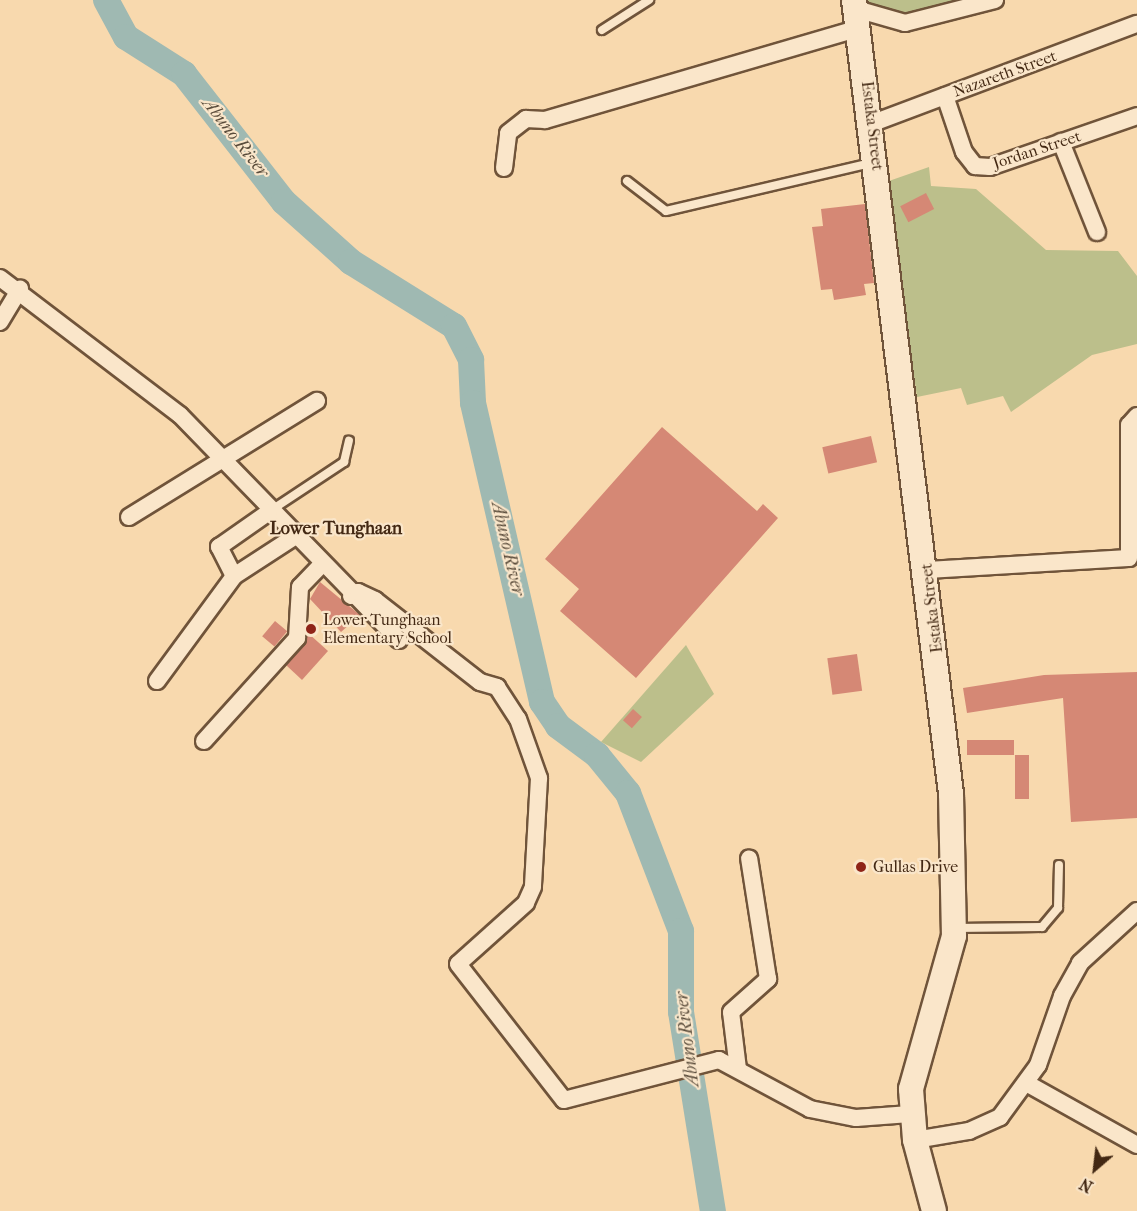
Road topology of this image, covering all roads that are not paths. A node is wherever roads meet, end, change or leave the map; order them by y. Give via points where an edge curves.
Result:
1 (649, 0) edge
2 (995, 0) edge
3 (965, 6) edge
4 (856, 15) edge
5 (1137, 24) edge
6 (602, 30) dead end
7 (945, 96) junction
8 (1137, 116) edge
9 (873, 123) junction
10 (1061, 142) junction
11 (877, 162) junction
12 (504, 168) dead end
13 (627, 181) dead end
14 (1097, 232) dead end
15 (0, 278) edge
16 (20, 289) junction
17 (0, 322) edge
18 (317, 401) dead end
19 (1137, 416) edge
20 (349, 441) dead end
21 (222, 458) junction
22 (269, 512) junction
23 (129, 517) dead end
24 (294, 537) junction
25 (321, 565) junction
26 (927, 570) junction
27 (234, 576) junction
28 (351, 596) junction
29 (399, 640) dead end
30 (157, 681) dead end
31 (204, 741) dead end
32 (749, 858) dead end
33 (1059, 865) dead end
34 (1137, 911) edge
35 (954, 928) junction
36 (738, 1069) junction
37 (1028, 1084) junction
38 (910, 1114) junction
39 (915, 1140) junction
40 (1137, 1144) edge
41 (934, 1211) edge

1 - 6 lane
2 - 3 street
3 - 4 street via 908,28
4 - 9 street, Estaka Street
4 - 12 street via 545,120 526,119 508,133
5 - 7 street, Nazareth Street
7 - 9 street, Nazareth Street
7 - 10 street, Jordan Street via 964,152 975,166 990,167
8 - 10 street, Jordan Street
9 - 11 street, Estaka Street
10 - 14 street
11 - 13 lane via 666,211
11 - 26 street, Estaka Street
15 - 16 street
16 - 17 street
16 - 21 street via 180,415
18 - 21 street
19 - 26 street via 1130,425 1129,558
20 - 22 lane via 339,466
21 - 22 street
21 - 23 street
22 - 24 street
22 - 27 street via 219,547
24 - 25 street
24 - 27 street
25 - 28 street
25 - 31 street via 300,586 297,638
26 - 35 street, Estaka Street via 947,736
27 - 30 street
28 - 29 street
28 - 36 street via 358,592 375,600 480,682 497,687 518,719 538,778 530,897 458,964 564,1100 607,1093 702,1061 719,1060
32 - 36 street via 768,979 731,1012
33 - 35 lane via 1058,908 1042,927
34 - 37 street via 1080,963
35 - 38 street, Estaka Street via 911,1089
36 - 38 street via 810,1109 856,1118
37 - 39 street via 986,1125
37 - 40 street
38 - 39 street, Estaka Street
39 - 41 street, Estaka Street

